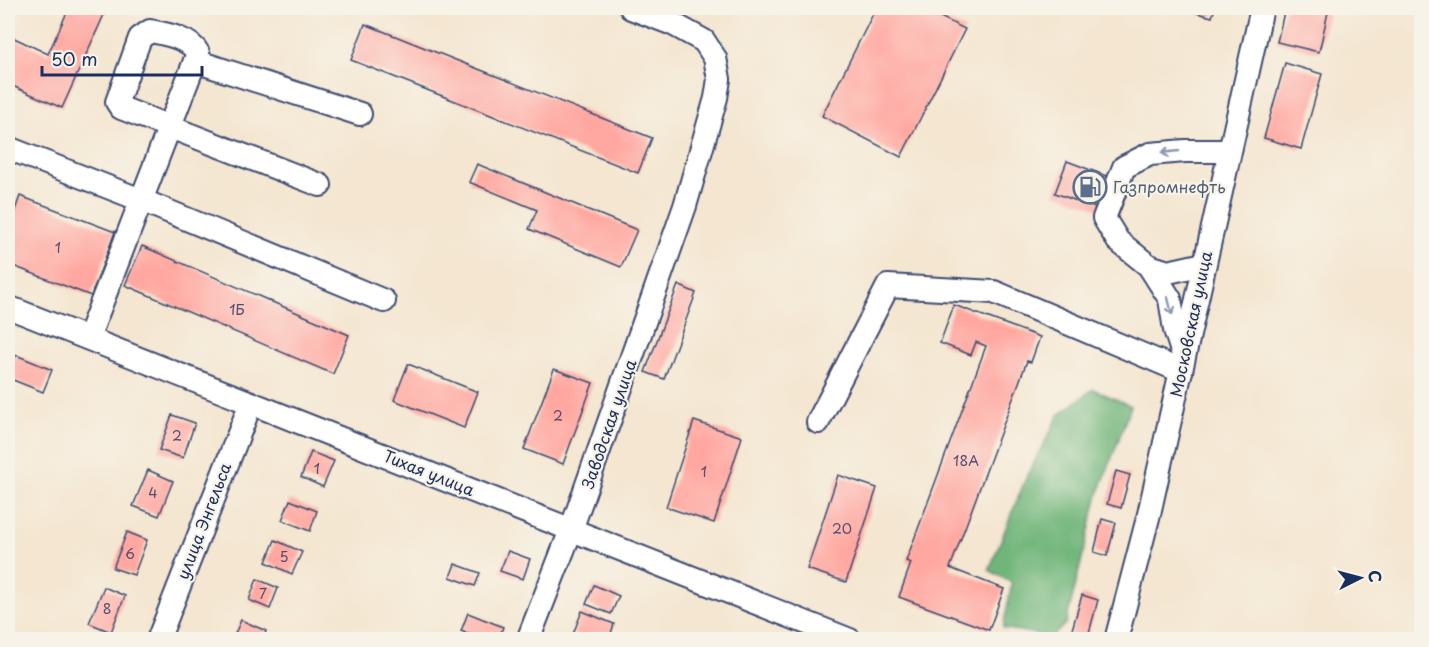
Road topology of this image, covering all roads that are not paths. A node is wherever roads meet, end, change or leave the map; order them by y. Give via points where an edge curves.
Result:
1 (631, 8) edge
2 (1262, 8) edge
3 (195, 62) junction
4 (360, 114) dead end
5 (169, 129) junction
6 (8, 148) edge
7 (1229, 151) junction
8 (320, 185) dead end
9 (141, 200) junction
10 (1204, 264) junction
11 (1149, 267) junction
12 (384, 301) dead end
13 (8, 307) edge
14 (88, 338) junction
15 (1182, 364) junction
16 (251, 403) junction
17 (818, 422) dead end
18 (571, 530) junction
19 (158, 639) edge
20 (528, 639) edge
21 (850, 639) edge
22 (1116, 639) edge

1 - 18 street, Заводская улица via 704,41 715,58 716,98 685,206
2 - 7 street, Московская улица
3 - 4 street
3 - 5 street
3 - 5 street via 198,53 194,46 150,31 140,38 117,102 121,108
5 - 8 street
5 - 9 street
6 - 9 street
7 - 10 street, Московская улица
7 -> 11 street via 1150,154 1124,167 1104,218 1118,241
9 - 12 street
9 - 14 street
10 - 11 street via 1168,272
10 - 15 street, Московская улица
11 -> 15 street via 1170,299
13 - 14 street, Тихая улица
14 - 16 street, Тихая улица
15 - 17 street via 994,292 888,286
15 - 22 street, Московская улица
16 - 18 street, Тихая улица
16 - 19 street, улица Энгельса
18 - 20 street, Заводская улица
18 - 21 street, Тихая улица

